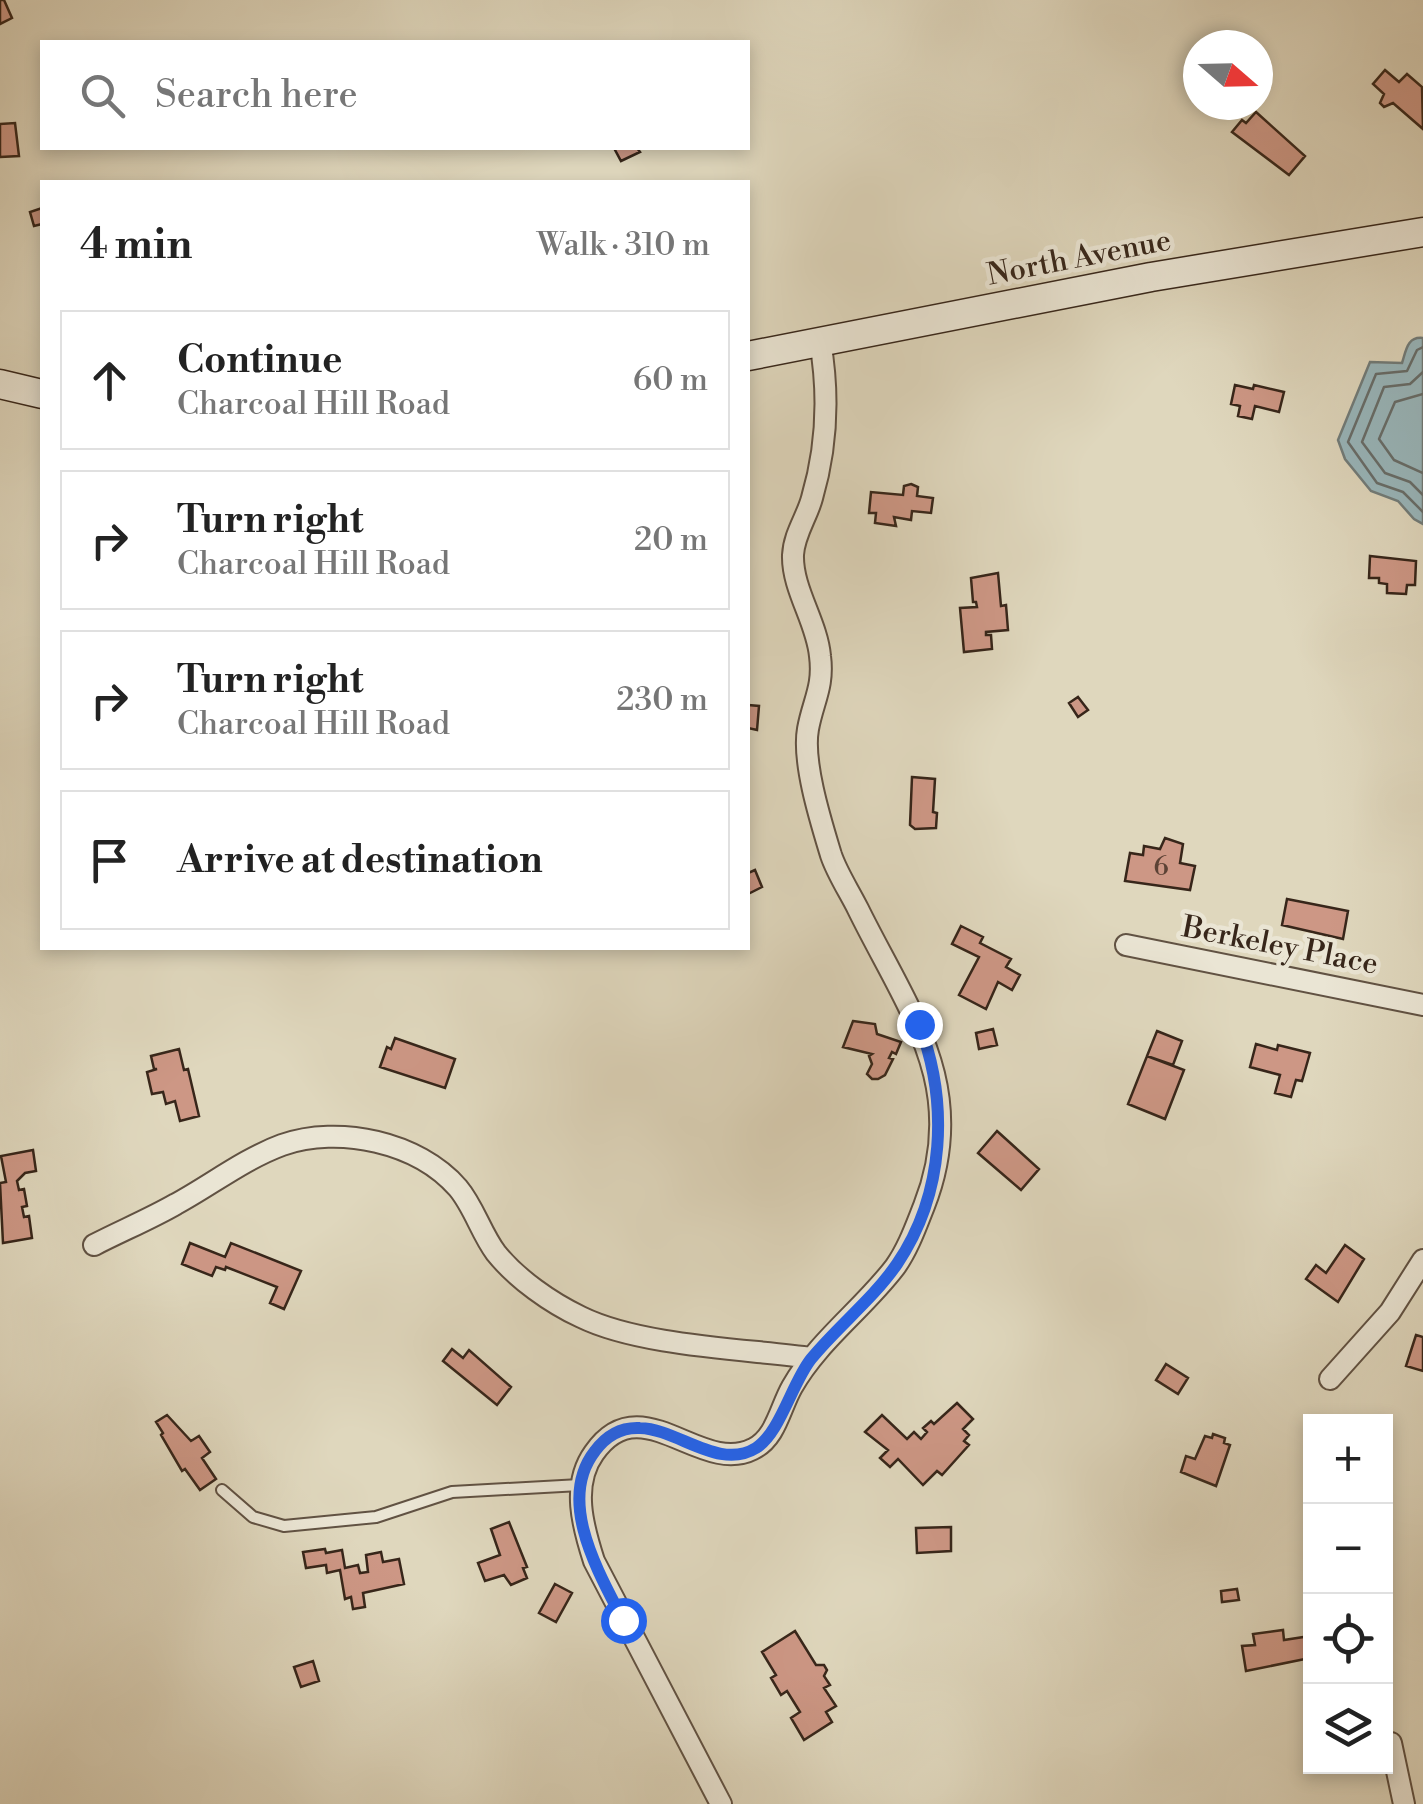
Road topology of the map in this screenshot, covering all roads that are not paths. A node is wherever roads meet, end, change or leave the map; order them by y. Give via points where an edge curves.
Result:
1 (1423, 232) edge
2 (820, 341) junction
3 (750, 356) edge
4 (0, 384) edge
5 (40, 394) edge
6 (1126, 945) dead end
7 (1423, 1005) edge
8 (94, 1245) dead end
9 (1423, 1260) edge
10 (812, 1358) junction
11 (1330, 1379) dead end
12 (580, 1485) junction
13 (222, 1490) dead end
14 (1393, 1756) edge
15 (721, 1804) edge
16 (1404, 1804) edge

1 - 2 street, North Avenue
2 - 3 street, North Avenue
2 - 10 street via 823,448 793,556 822,672 807,753 832,858 932,1059 939,1139 926,1200 897,1264
4 - 5 street
6 - 7 street, Berkeley Place
8 - 10 street via 284,1145 359,1139 408,1151 434,1166 458,1188 496,1253 578,1316 624,1332
9 - 11 street via 1390,1312
10 - 12 street via 755,1448 724,1455 655,1430 627,1428 602,1443
12 - 13 lane via 452,1492 376,1517 284,1526 252,1518
12 - 15 street via 594,1561
14 - 16 street

